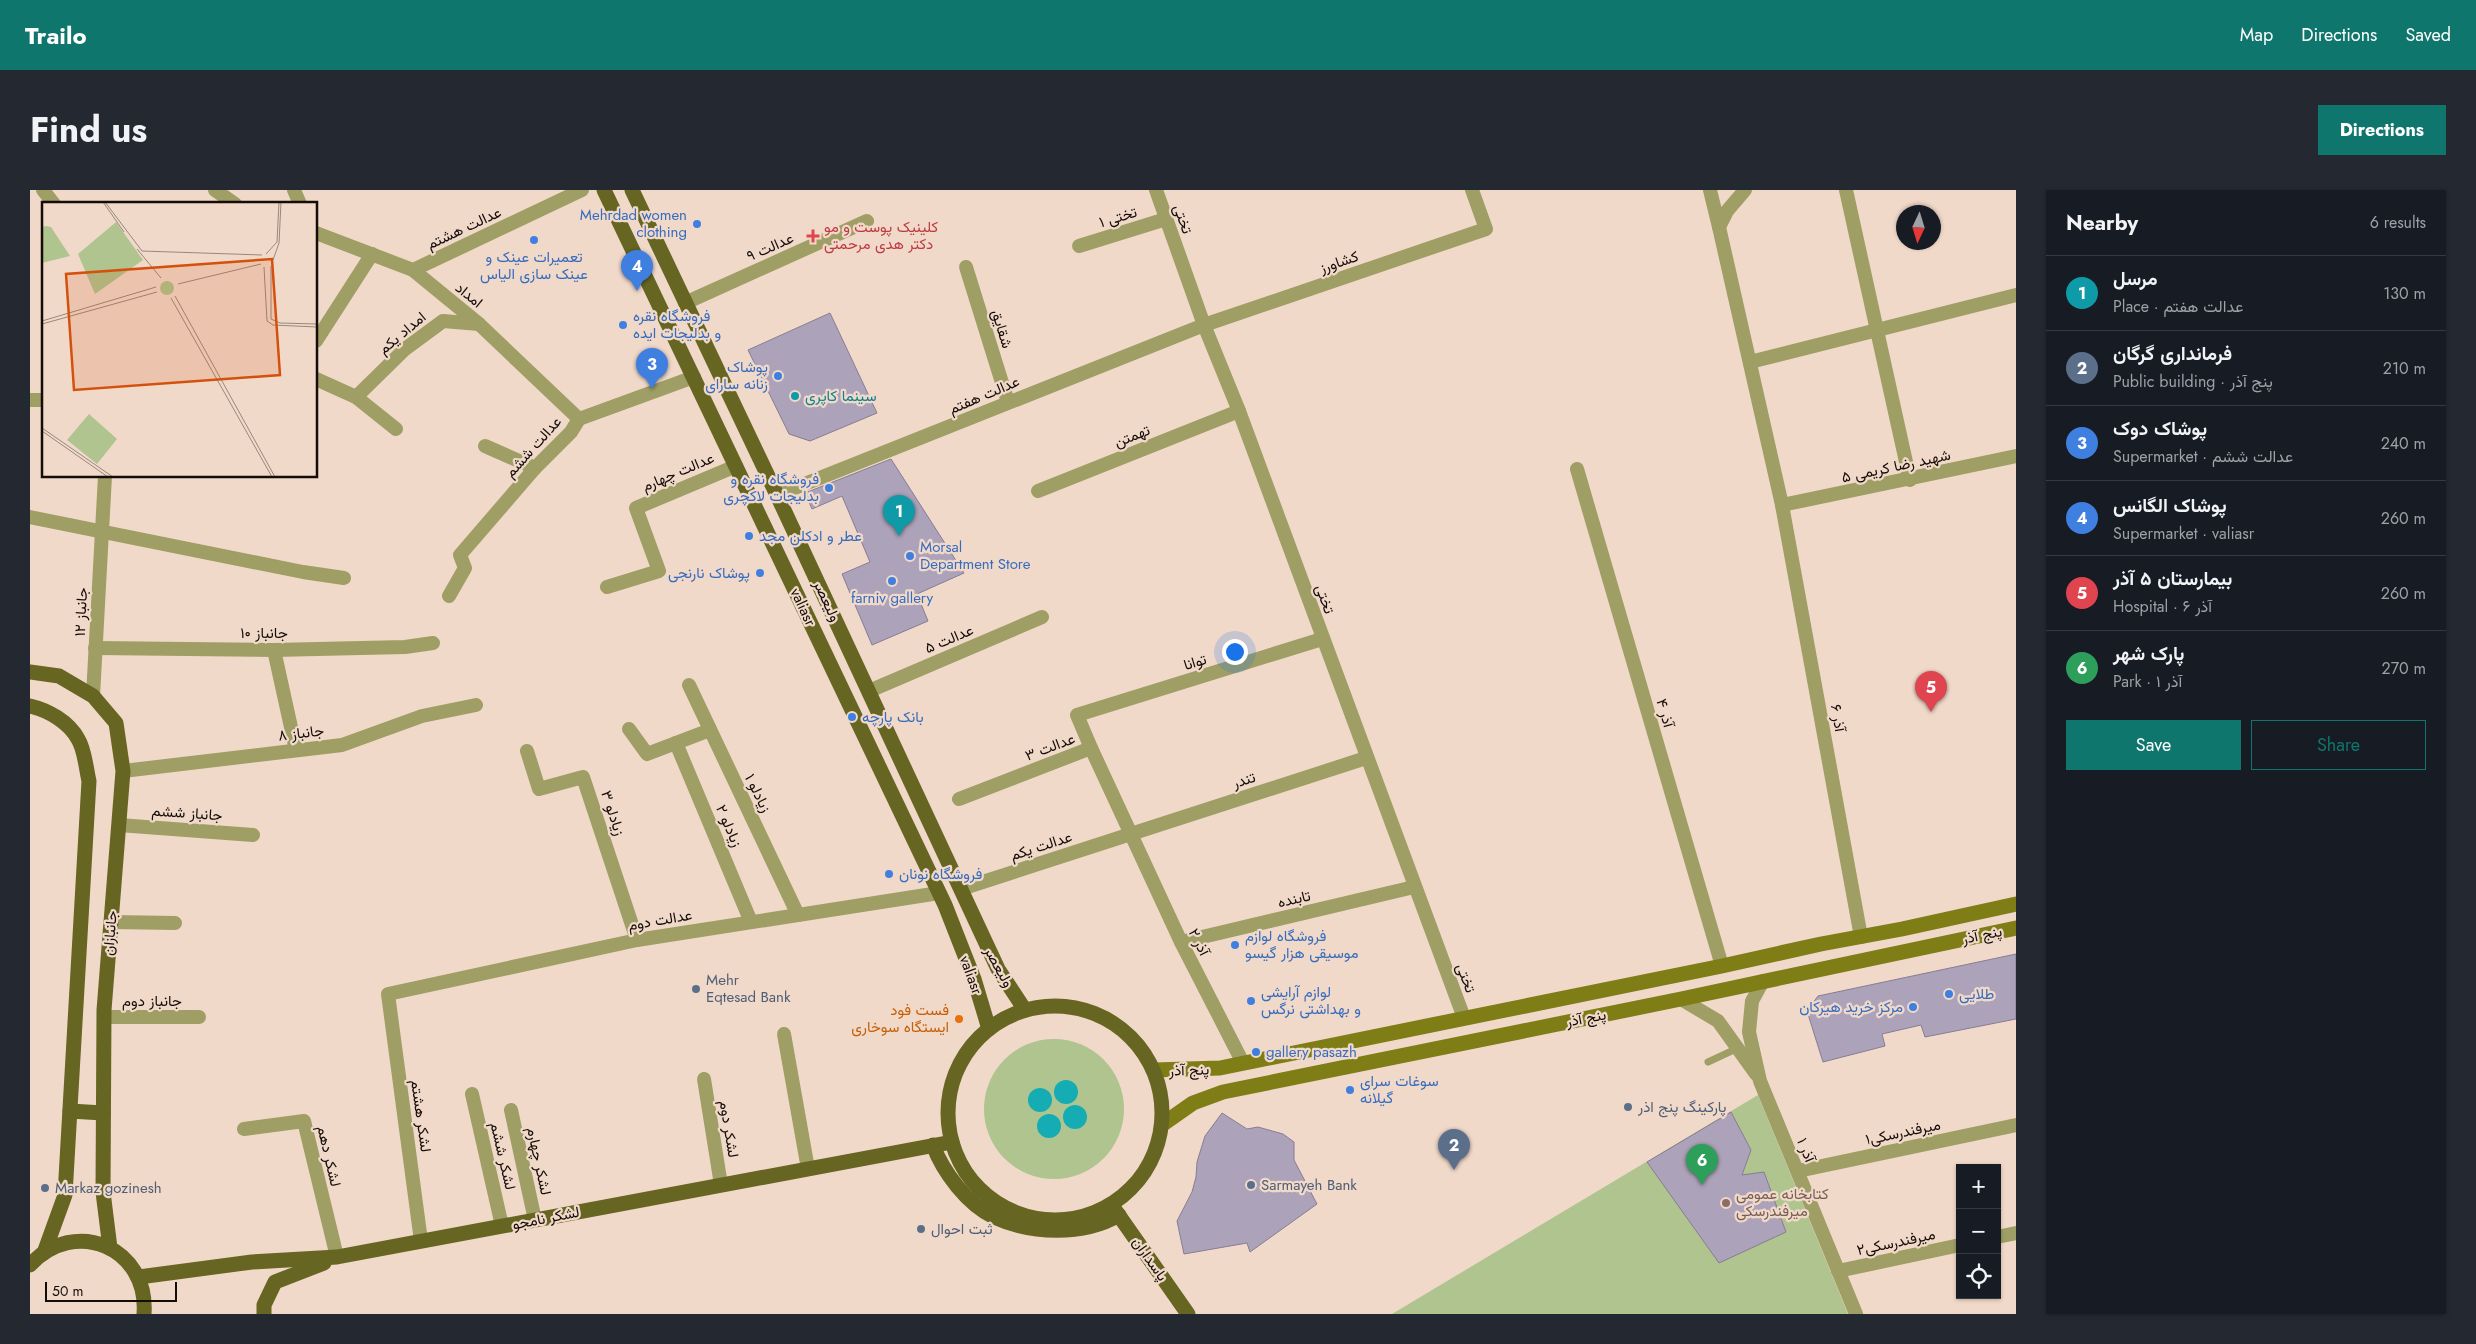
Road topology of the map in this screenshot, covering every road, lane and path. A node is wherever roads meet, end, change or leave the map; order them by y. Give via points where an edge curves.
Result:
1 (43, 190) edge
2 (294, 190) edge
3 (582, 190) edge
4 (604, 190) edge
5 (632, 190) edge
6 (1156, 190) edge
7 (1472, 190) edge
8 (1710, 190) edge
9 (1745, 190) edge
10 (1846, 190) edge
11 (217, 196) edge
12 (52, 202) edge
13 (230, 202) edge
14 (299, 202) edge
15 (1166, 219) junction
16 (867, 221) dead end
17 (1719, 227) junction
18 (318, 234) edge
19 (1079, 246) dead end
20 (372, 254) junction
21 (966, 267) dead end
22 (413, 270) junction
23 (2016, 295) edge
24 (686, 303) junction
25 (479, 324) junction
26 (1204, 325) junction
27 (1878, 330) junction
28 (318, 337) edge
29 (1750, 362) junction
30 (694, 377) junction
31 (318, 380) edge
32 (356, 397) junction
33 (1008, 402) junction
34 (1238, 412) junction
35 (579, 419) junction
36 (396, 429) dead end
37 (485, 446) dead end
38 (2016, 456) edge
39 (736, 466) junction
40 (534, 468) junction
41 (1576, 469) dead end
42 (105, 478) edge
43 (1910, 480) junction
44 (1038, 490) dead end
45 (777, 495) junction
46 (1782, 505) junction
47 (30, 517) edge
48 (102, 530) junction
49 (344, 578) dead end
50 (607, 587) dead end
51 (449, 596) dead end
52 (1042, 617) dead end
53 (1322, 639) junction
54 (433, 643) dead end
55 (95, 648) junction
56 (274, 650) junction
57 (30, 672) edge
58 (689, 686) dead end
59 (869, 691) junction
60 (93, 696) junction
61 (476, 705) dead end
62 (30, 706) edge
63 (629, 729) dead end
64 (710, 730) junction
65 (676, 743) junction
66 (1091, 748) junction
67 (296, 750) junction
68 (527, 751) dead end
69 (1366, 758) junction
70 (123, 770) junction
71 (959, 799) dead end
72 (119, 825) junction
73 (253, 834) dead end
74 (1132, 834) junction
75 (1414, 886) junction
76 (961, 889) junction
77 (939, 892) junction
78 (2016, 904) edge
79 (798, 915) junction
80 (111, 922) junction
81 (751, 922) junction
82 (175, 923) dead end
83 (2016, 928) edge
84 (1861, 937) junction
85 (637, 940) junction
86 (1180, 942) junction
87 (1722, 966) junction
88 (1763, 981) junction
89 (388, 994) joint
90 (1681, 999) junction
91 (1025, 1010) junction
92 (199, 1016) dead end
93 (104, 1017) junction
94 (1464, 1018) junction
95 (989, 1029) junction
96 (784, 1034) dead end
97 (1738, 1048) junction
98 (1708, 1062) dead end
99 (1244, 1063) junction
100 (1154, 1070) junction
101 (704, 1079) dead end
102 (1760, 1081) junction
103 (472, 1094) dead end
104 (70, 1110) junction
105 (511, 1110) dead end
106 (103, 1113) junction
107 (1163, 1124) junction
108 (2016, 1125) edge
109 (244, 1129) dead end
110 (952, 1142) junction
111 (933, 1145) junction
112 (808, 1169) junction
113 (1798, 1171) junction
114 (721, 1185) junction
115 (1115, 1210) junction
116 (535, 1220) junction
117 (502, 1226) junction
118 (2016, 1233) edge
119 (2001, 1236) edge
120 (421, 1241) junction
121 (1956, 1246) edge
122 (110, 1248) junction
123 (44, 1252) junction
124 (337, 1257) junction
125 (30, 1265) edge
126 (1838, 1270) junction
127 (139, 1277) junction
128 (144, 1314) edge
129 (264, 1314) edge
130 (1188, 1314) edge
131 (1856, 1314) edge

1 - 12 street
2 - 14 street
3 - 22 street, عدالت هشتم
4 - 30 main road, valiasr
5 - 24 main road, ولیعصر
6 - 15 street, تختی
7 - 26 street, کشاورز via 1486,229
8 - 17 street, آذر ۶
9 - 17 street via 1726,211
10 - 27 street
11 - 13 street
15 - 19 street, ۱ تختی
15 - 26 street, تختی
16 - 24 street, عدالت ۹
17 - 29 street, آذر ۶
18 - 20 street, امداد
20 - 22 street, امداد
20 - 28 street
21 - 33 street, شقایق
22 - 25 street, امداد
23 - 27 street
24 - 45 main road, ولیعصر
25 - 32 street, امداد یکم via 443,321 404,349
25 - 35 street, امداد
26 - 33 street, عدالت هفتم
26 - 34 street, تختی
27 - 29 street
27 - 43 street
29 - 46 street, آذر ۶
30 - 35 street, عدالت ششم
30 - 39 main road, valiasr
31 - 32 street
32 - 36 street
33 - 45 street, عدالت هفتم
34 - 44 street, تهمتن
34 - 53 street, تختی
35 - 40 street, عدالت ششم
37 - 40 street
38 - 43 street, شهید رضا کریمی ۵
39 - 50 street, عدالت چهارم via 636,508 659,571
39 - 77 main road, valiasr
40 - 51 street, عدالت ششم via 460,555 465,568
41 - 87 street, آذر ۴
42 - 48 street, ۱۲ جانباز
43 - 46 street, شهید رضا کریمی ۵
45 - 59 main road, ولیعصر
46 - 84 street, آذر ۶
47 - 48 street
48 - 49 street
48 - 55 street, ۱۲ جانباز
52 - 59 street, عدالت ۵
53 - 66 street, توانا via 1077,715
53 - 69 street, تختی
54 - 56 street, ۱۰ جانباز via 406,647
55 - 56 street, ۱۰ جانباز
55 - 60 street, ۱۲ جانباز
56 - 67 street
57 - 60 main road, جانبازان via 59,676
58 - 64 street, زیادلو ۱
59 - 76 main road, ولیعصر
60 - 70 main road, جانبازان via 116,723
61 - 67 street, جانباز ۸ via 422,716 342,745
62 - 104 main road, جانبازان via 64,722 79,739 89,782
63 - 65 street via 647,754
64 - 65 street
64 - 79 street, زیادلو ۱
65 - 81 street, زیادلو ۲
66 - 71 street, عدالت ۳
66 - 74 street, عدالت ۳
67 - 70 street, جانباز ۸
68 - 85 street, زیادلو ۳ via 539,789 584,777
69 - 74 street, تندر
69 - 75 street, تختی
70 - 72 main road, جانبازان
72 - 73 street, جانباز ششم
72 - 80 main road, جانبازان
74 - 76 street, عدالت یکم
74 - 86 street, ۲ آذر
75 - 86 street, تابنده
75 - 94 street, تختی
76 - 91 main road, ولیعصر via 998,969
77 - 79 street, عدالت دوم
77 - 95 main road, valiasr via 974,980
78 - 84 main road, پنج آذر
79 - 81 street, عدالت دوم
80 - 82 street
80 - 93 main road, جانبازان
81 - 85 street, عدالت دوم
83 - 88 main road, پنج آذر
84 - 87 main road, پنج آذر
85 - 89 street, عدالت دوم
86 - 99 street, ۲ آذر
87 - 94 main road, پنج آذر
88 - 90 main road, پنج آذر
88 - 102 street via 1752,1000 1749,1032
89 - 120 street, لشکر هشتم
90 - 97 street via 1718,1021
90 - 107 main road, پنج آذر via 1224,1092 1193,1103
91 - 95 main road
91 - 100 main road via 1059,1006 1076,1008 1109,1020 1135,1042
92 - 93 street, جانباز دوم
93 - 106 main road, جانبازان
94 - 99 main road, پنج آذر
95 - 110 main road via 969,1049 956,1073 948,1114
96 - 112 street
97 - 98 lane
97 - 102 street
99 - 100 main road, پنج آذر via 1220,1068
100 - 107 main road via 1163,1106
101 - 114 street, لشکر دوم
102 - 113 street, ۱ آذر
103 - 117 street, لشکر ششم
104 - 106 main road
104 - 123 main road, جانبازان via 65,1195
105 - 116 street, لشکر چهارم
106 - 122 main road, جانبازان via 102,1192
107 - 115 main road via 1154,1156 1137,1184
108 - 113 street, میرفندرسکی۱
109 - 124 street, لشکر دهم via 304,1121
110 - 111 main road, لشکر نامجو
110 - 115 main road via 967,1174 992,1200 1008,1210 1042,1220 1061,1221
111 - 112 main road, لشکر نامجو
111 - 115 main road via 947,1173 992,1216 1023,1227 1051,1230 1104,1223
112 - 114 main road, لشکر نامجو
113 - 126 street, ۱ آذر
114 - 116 main road, لشکر نامجو
115 - 130 main road, پاسداران
116 - 117 main road, لشکر نامجو
117 - 120 main road, لشکر نامجو
118 - 119 street
120 - 124 main road, لشکر نامجو
121 - 126 street, میرفندرسکی۲
122 - 123 main road via 73,1241
122 - 127 main road via 130,1264
123 - 125 main road
124 - 127 main road, لشکر نامجو via 252,1262
124 - 129 main road via 275,1282 264,1305
126 - 131 street, ۱ آذر
127 - 128 main road via 144,1293

